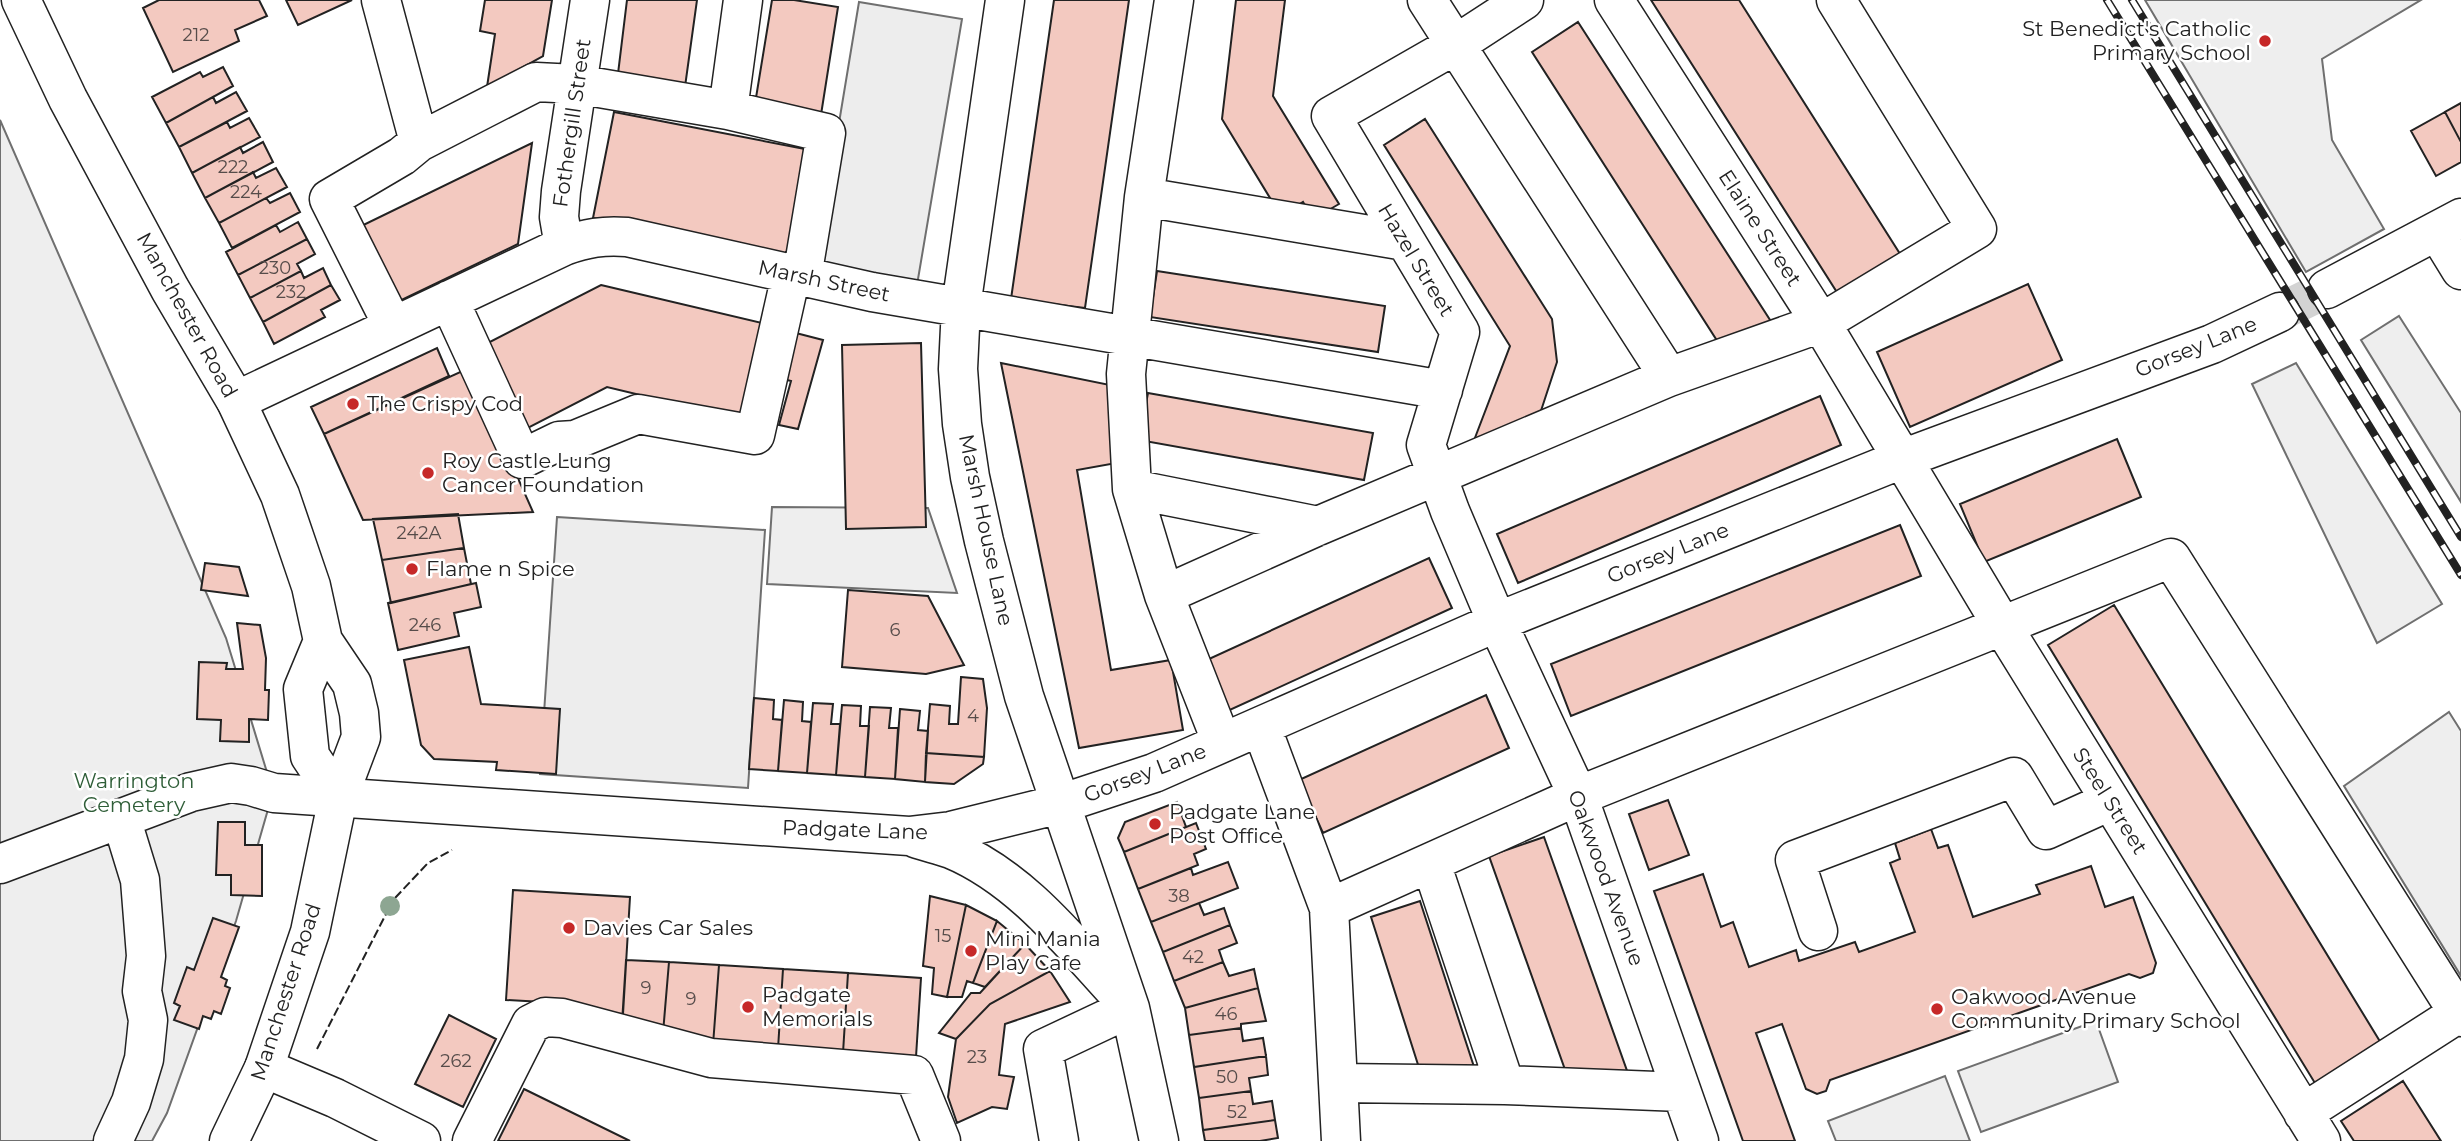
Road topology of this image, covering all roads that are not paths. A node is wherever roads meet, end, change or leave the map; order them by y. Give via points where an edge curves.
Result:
1 (22, 0) edge
2 (381, 0) edge
3 (590, 0) edge
4 (743, 0) edge
5 (1004, 0) edge
6 (1174, 0) edge
7 (1427, 0) edge
8 (1524, 0) edge
9 (1615, 0) edge
10 (1836, 0) edge
11 (1455, 45) junction
12 (576, 84) junction
13 (729, 110) junction
14 (419, 142) junction
15 (1144, 197) junction
16 (2449, 224) edge
17 (1405, 242) junction
18 (564, 246) junction
19 (2461, 270) edge
20 (797, 276) junction
21 (2328, 289) tunnel mouth
22 (449, 300) junction
23 (961, 307) junction
24 (2280, 312) tunnel mouth
25 (1821, 323) junction
26 (393, 326) junction
27 (1130, 337) junction
28 (1669, 377) junction
29 (1443, 390) junction
30 (236, 401) junction
31 (1902, 459) junction
32 (1437, 477) junction
33 (1132, 489) junction
34 (1318, 526) junction
35 (1164, 595) junction
36 (1497, 622) junction
37 (2003, 627) junction
38 (323, 641) junction
39 (1261, 726) junction
40 (1222, 743) junction
41 (1578, 796) junction
42 (338, 798) junction
43 (2110, 802) junction
44 (1060, 804) junction
45 (121, 818) junction
46 (909, 836) junction
47 (1431, 863) junction
48 (0, 864) edge
49 (1329, 908) junction
50 (1818, 930) dead end
51 (1130, 1008) junction
52 (2460, 1015) edge
53 (264, 1068) junction
54 (1339, 1083) junction
55 (1505, 1085) junction
56 (1681, 1092) junction
57 (2312, 1127) edge
58 (113, 1141) edge
59 (229, 1141) edge
60 (421, 1141) edge
61 (472, 1141) edge
62 (941, 1141) edge
63 (1059, 1141) edge
64 (1159, 1141) edge
65 (1341, 1141) edge
66 (1699, 1141) edge

1 - 30 street, Manchester Road via 68,99
2 - 14 street
3 - 12 street, Fothergill Street
4 - 13 street
5 - 23 street, Marsh House Lane
6 - 15 street
7 - 11 street
8 - 11 street, Hazel Street
9 - 25 street, Elaine Street
10 - 25 street via 1978,229
11 - 17 street, Hazel Street via 1331,116
11 - 28 street
12 - 13 street
12 - 14 street via 536,82
12 - 18 street, Fothergill Street via 559,217
13 - 20 street via 825,133
14 - 26 street via 329,199
15 - 17 street
15 - 27 street
16 - 19 street
16 - 21 street
17 - 29 street, Hazel Street via 1460,332
18 - 20 street, Marsh Street via 605,235 627,237
18 - 22 street, Marsh Street
20 - 22 street via 755,435 638,414 522,459
20 - 23 street, Marsh Street
22 - 26 street, Marsh Street
23 - 27 street, Marsh Street
23 - 44 street, Marsh House Lane via 958,369 970,477 1024,696
24 - 31 street, Gorsey Lane via 2212,344
25 - 28 street
25 - 31 street, Elaine Street
26 - 30 street, Marsh Street
27 - 29 street, Marsh Street
27 - 33 street via 1126,374
28 - 32 street
29 - 32 street, Hazel Street via 1426,445
30 - 38 street, Manchester Road via 280,495 311,586
31 - 36 street, Gorsey Lane
31 - 37 street, Steel Street
32 - 34 street
32 - 36 street, Hazel Street
33 - 34 street
33 - 35 street
34 - 35 street
35 - 40 street
36 - 39 street, Gorsey Lane
36 - 41 street, Oakwood Avenue
37 - 41 street
37 - 43 street, Steel Street
37 - 52 street via 2171,558
38 - 42 street via 303,689 310,756
38 - 42 street, Manchester Road via 352,684 360,725 361,737
39 - 40 street, Gorsey Lane
39 - 49 street
40 - 44 street, Gorsey Lane via 1154,773
41 - 47 street
41 - 56 street, Oakwood Avenue
42 - 45 street, Padgate Lane via 274,793 231,783 191,792
42 - 46 street, Padgate Lane
42 - 53 street, Manchester Road via 310,932
43 - 50 street via 2046,830 2014,778 1795,860
43 - 57 street, Steel Street
44 - 46 street, Padgate Lane via 951,831
44 - 51 street
45 - 48 street, Padgate Lane
45 - 58 street via 140,880 146,956 142,991 148,1020 144,1059
46 - 51 street via 985,867 1030,901
47 - 49 street
47 - 55 street
49 - 54 street
51 - 63 street via 1043,1049
51 - 64 street
52 - 57 street
53 - 59 street, Manchester Road
53 - 60 street
54 - 55 street
54 - 65 street
55 - 56 street
56 - 66 street, Oakwood Avenue
61 - 62 street via 531,1024 545,1017 712,1058 914,1075

